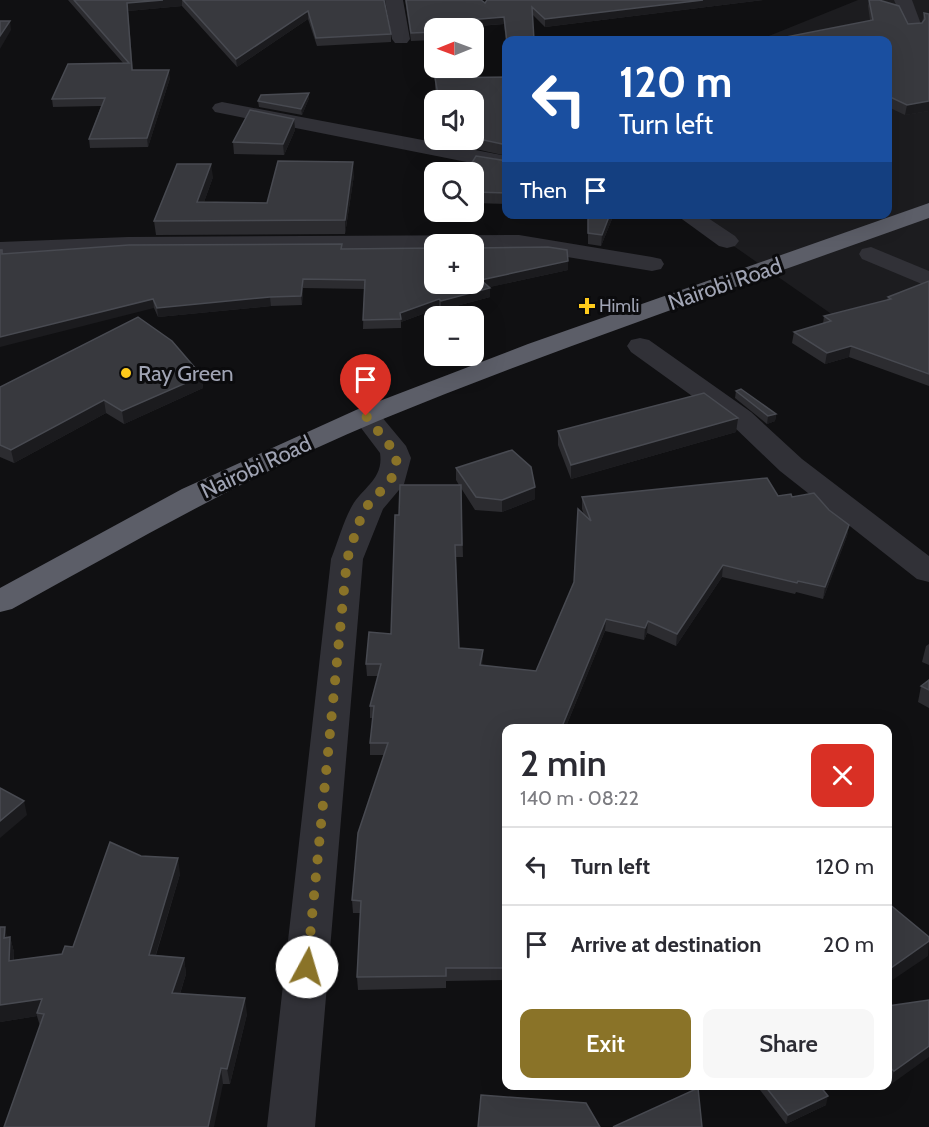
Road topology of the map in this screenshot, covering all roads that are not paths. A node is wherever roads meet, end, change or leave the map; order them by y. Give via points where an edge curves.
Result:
1 (394, 0) edge
2 (903, 0) edge
3 (913, 27) edge
4 (401, 39) dead end
5 (222, 108) dead end
6 (502, 161) edge
7 (929, 188) edge
8 (892, 201) edge
9 (929, 210) edge
10 (694, 219) edge
11 (840, 219) edge
12 (727, 241) dead end
13 (0, 249) edge
14 (872, 254) dead end
15 (652, 264) dead end
16 (929, 280) edge
17 (640, 346) dead end
18 (366, 416) junction
19 (929, 572) edge
20 (0, 585) edge
21 (0, 602) edge
22 (291, 1127) edge

1 - 4 street
2 - 3 street
5 - 6 street
7 - 8 highway
9 - 18 highway, Nairobi Road
10 - 12 street
11 - 20 highway, Nairobi Road via 636,293 238,458
13 - 15 street via 128,244 508,242
14 - 16 street
17 - 19 street via 741,418 791,465
18 - 21 highway, Nairobi Road via 193,496
18 - 22 street via 396,458 389,484 368,506 347,559

